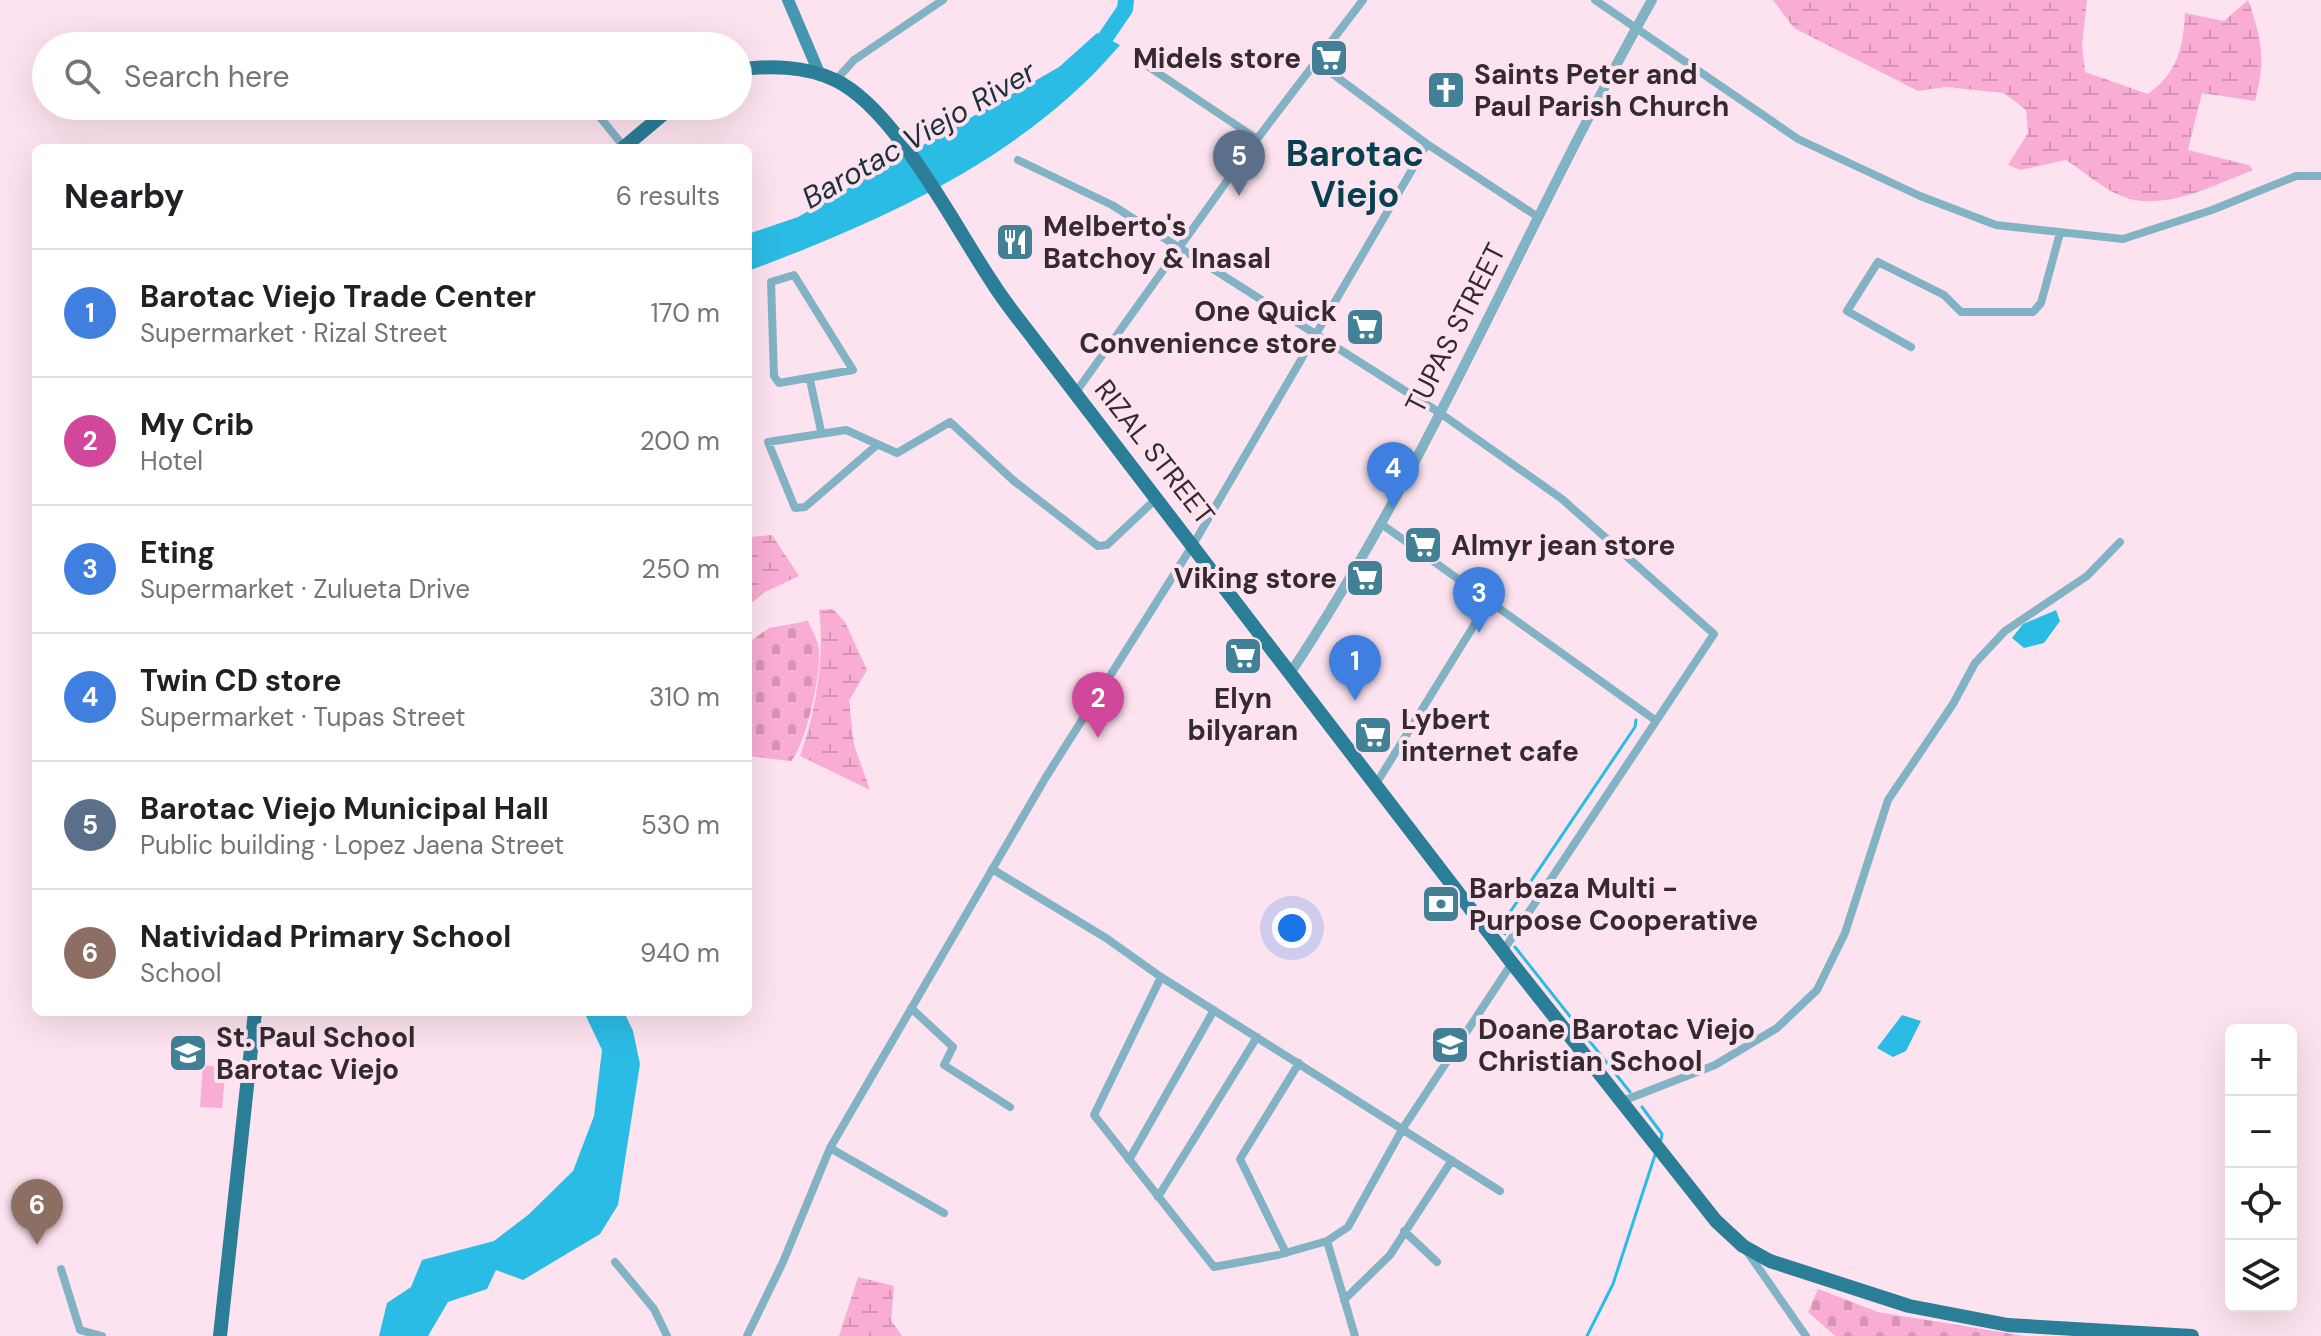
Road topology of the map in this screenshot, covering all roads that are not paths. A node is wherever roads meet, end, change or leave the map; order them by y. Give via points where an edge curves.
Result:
1 (788, 0) edge
2 (943, 0) edge
3 (1363, 0) edge
4 (1595, 0) edge
5 (1652, 0) edge
6 (1637, 27) junction
7 (1140, 61) dead end
8 (1318, 63) junction
9 (752, 68) edge
10 (820, 75) junction
11 (836, 80) junction
12 (602, 120) edge
13 (657, 120) edge
14 (1257, 139) junction
15 (621, 144) edge
16 (629, 144) edge
17 (1427, 144) junction
18 (1018, 160) dead end
19 (2321, 176) edge
20 (1538, 217) junction
21 (2060, 233) junction
22 (1177, 249) junction
23 (1313, 334) junction
24 (1911, 347) dead end
25 (810, 380) junction
26 (1076, 392) junction
27 (1440, 413) junction
28 (821, 431) junction
29 (877, 445) junction
30 (1157, 498) junction
31 (1380, 523) junction
32 (2120, 542) dead end
33 (1194, 543) junction
34 (1489, 601) junction
35 (1291, 672) junction
36 (1655, 720) junction
37 (1376, 784) junction
38 (992, 869) junction
39 (1508, 957) junction
40 (1161, 977) junction
41 (911, 1008) junction
42 (1214, 1010) junction
43 (255, 1016) edge
44 (1257, 1037) junction
45 (1299, 1063) junction
46 (1620, 1102) junction
47 (1010, 1107) dead end
48 (1403, 1128) junction
49 (830, 1148) junction
50 (1129, 1160) junction
51 (1452, 1160) junction
52 (1500, 1191) dead end
53 (1158, 1197) junction
54 (944, 1213) dead end
55 (1404, 1231) junction
56 (1327, 1241) junction
57 (1743, 1246) junction
58 (1286, 1253) junction
59 (615, 1262) dead end
60 (1437, 1262) dead end
61 (61, 1269) dead end
62 (1344, 1300) junction
63 (102, 1336) edge
64 (220, 1336) edge
65 (667, 1336) edge
66 (747, 1336) edge
67 (1355, 1336) edge
68 (1806, 1336) edge
69 (2192, 1336) edge

1 - 10 main road
2 - 11 street via 854,60
3 - 8 street
4 - 6 street
5 - 6 street, TUPAS STREET
6 - 20 street, TUPAS STREET
6 - 21 street via 1798,139 1996,225
7 - 14 street
8 - 14 street
8 - 17 street
9 - 10 main road, RIZAL STREET
10 - 11 main road, RIZAL STREET
11 - 26 main road, RIZAL STREET via 899,140 992,283
12 - 15 street
13 - 16 main road
14 - 22 street
17 - 20 street
17 - 23 street
18 - 22 street via 1112,205
19 - 21 street via 2296,176 2123,239
20 - 27 street, TUPAS STREET
21 - 24 street via 2041,303 2033,312 1961,312 1944,295 1878,262 1847,311
22 - 23 street
22 - 26 street
23 - 27 street
23 - 33 street
25 - 25 street via 779,383 774,376 771,282 794,275 853,370
25 - 28 street
26 - 30 main road, RIZAL STREET
27 - 31 street, TUPAS STREET
27 - 36 street via 1562,499 1714,634
28 - 29 street via 846,430
28 - 29 street via 768,442 795,508 805,507
29 - 30 street via 897,453 950,422 1014,481 1098,546 1107,545
30 - 33 main road, RIZAL STREET
31 - 34 street
31 - 35 street, TUPAS STREET
32 - 46 street via 2087,576 2005,631 1975,663 1888,800 1850,921 1817,990 1777,1028 1715,1065
33 - 35 main road, RIZAL STREET
33 - 38 street
34 - 36 street
34 - 37 street
35 - 37 main road, RIZAL STREET
36 - 39 street
37 - 39 main road, RIZAL STREET
38 - 40 street
38 - 41 street
39 - 46 main road, RIZAL STREET
39 - 48 street
40 - 42 street
40 - 50 street via 1094,1115
41 - 47 street via 953,1047 944,1065
41 - 49 street
42 - 44 street
42 - 50 street
43 - 64 main road
44 - 45 street
44 - 53 street
45 - 48 street
45 - 58 street via 1240,1159
46 - 57 main road, RIZAL STREET via 1716,1221
48 - 51 street
48 - 56 street via 1348,1227
49 - 54 street
49 - 66 street
50 - 53 street
51 - 52 street
51 - 55 street
53 - 58 street via 1214,1267
55 - 60 street
55 - 62 street via 1390,1255
56 - 58 street
56 - 62 street
57 - 68 street
57 - 69 main road, RIZAL STREET via 1807,1276 1960,1318
59 - 65 street via 654,1309
61 - 63 street via 80,1330
62 - 67 street

